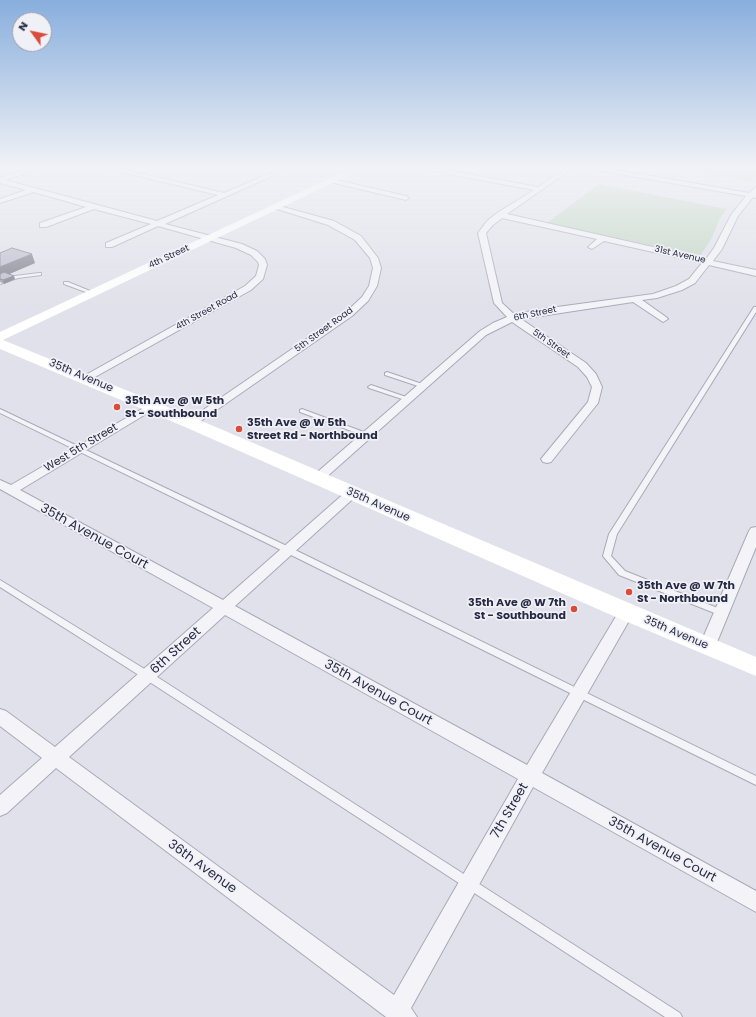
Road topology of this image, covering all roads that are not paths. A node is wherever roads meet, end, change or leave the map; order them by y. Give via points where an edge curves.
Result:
1 (69, 215) edge
2 (130, 215) edge
3 (176, 215) edge
4 (258, 215) edge
5 (311, 215) edge
6 (500, 215) edge
7 (502, 215) edge
8 (734, 215) edge
9 (158, 223) junction
10 (43, 225) dead end
11 (210, 238) junction
12 (603, 238) junction
13 (109, 244) dead end
14 (592, 247) dead end
15 (709, 261) junction
16 (756, 273) edge
17 (39, 274) dead end
18 (32, 275) junction
19 (0, 283) edge
20 (66, 283) dead end
21 (0, 288) edge
22 (93, 293) junction
23 (636, 300) junction
24 (756, 308) edge
25 (513, 318) junction
26 (663, 319) dead end
27 (0, 337) edge
28 (0, 344) edge
29 (387, 374) dead end
30 (86, 379) junction
31 (423, 386) junction
32 (371, 387) dead end
33 (407, 399) junction
34 (152, 406) junction
35 (0, 411) edge
36 (302, 411) dead end
37 (191, 423) junction
38 (367, 435) junction
39 (79, 450) junction
40 (547, 459) dead end
41 (318, 478) junction
42 (5, 487) edge
43 (352, 493) junction
44 (756, 533) edge
45 (288, 550) junction
46 (0, 582) edge
47 (224, 609) junction
48 (626, 612) junction
49 (722, 613) junction
50 (707, 646) junction
51 (756, 667) edge
52 (148, 676) junction
53 (578, 694) junction
54 (0, 716) edge
55 (55, 758) junction
56 (530, 776) junction
57 (756, 781) edge
58 (0, 807) edge
59 (469, 883) junction
60 (756, 902) edge
61 (401, 1014) edge
62 (676, 1017) edge

1 - 10 street
2 - 9 street
3 - 9 street
4 - 11 main road, 4th Street
5 - 37 street, 5th Street Road via 358,238 374,258 377,268 373,286 365,300 349,314
6 - 25 street, 5th Street via 486,226 482,233 498,303
7 - 12 street, 31st Avenue
8 - 15 street, 6th Street via 722,242
9 - 11 street
9 - 13 street
11 - 22 main road, 4th Street
11 - 30 street, 4th Street Road via 239,246 258,256 264,265 260,277 248,288
12 - 14 street
12 - 15 street, 31st Avenue
15 - 16 street, 31st Avenue
15 - 23 street, 6th Street via 692,282
17 - 18 lane
18 - 19 lane
18 - 21 lane
20 - 22 lane
22 - 27 main road, 4th Street
23 - 25 street, 6th Street via 549,310
23 - 26 street
24 - 49 lane via 613,534 607,556 622,573
25 - 31 street, 6th Street via 483,334
25 - 40 street, 5th Street via 582,365 592,376 597,387 593,403
28 - 30 main road, 35th Avenue
29 - 31 lane
30 - 34 main road, 35th Avenue
31 - 33 street, 6th Street
32 - 33 lane
33 - 38 street, 6th Street
34 - 37 main road, 35th Avenue
34 - 39 street, West 5th Street
35 - 39 lane
36 - 38 lane
37 - 41 main road, 35th Avenue
38 - 41 street, 6th Street
39 - 42 street, West 5th Street
39 - 45 lane
41 - 43 main road, 35th Avenue
42 - 47 street, 35th Avenue Court
43 - 45 street, 6th Street
43 - 48 main road, 35th Avenue
44 - 49 street
45 - 47 street, 6th Street
45 - 53 lane
46 - 52 lane
47 - 52 street, 6th Street
47 - 56 street, 35th Avenue Court
48 - 50 main road, 35th Avenue
48 - 53 street, 7th Street
49 - 50 street
50 - 51 main road, 35th Avenue
52 - 55 street, 6th Street
52 - 59 lane
53 - 56 street, 7th Street
53 - 57 lane
54 - 55 street, 36th Avenue
55 - 58 street, 6th Street
55 - 61 street, 36th Avenue
56 - 59 street, 7th Street
56 - 60 street, 35th Avenue Court
59 - 61 street, 7th Street
59 - 62 lane

